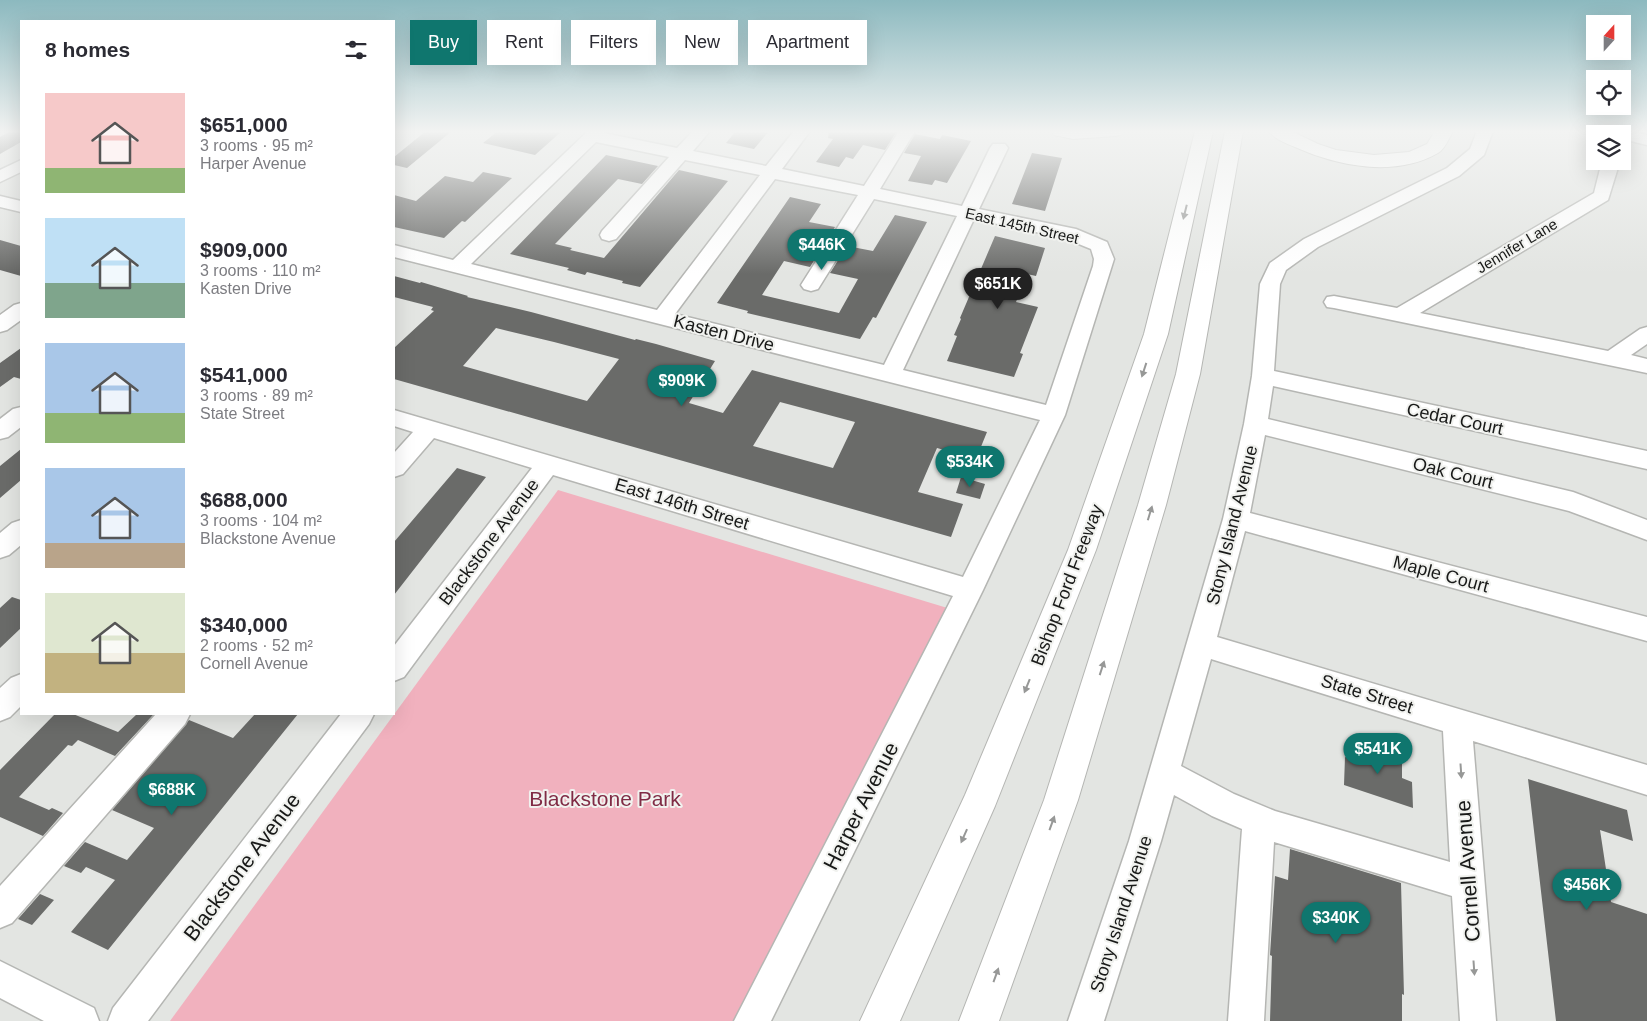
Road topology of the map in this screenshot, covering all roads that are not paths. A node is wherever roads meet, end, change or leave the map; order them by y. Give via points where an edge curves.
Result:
1 (547, 179) edge
2 (659, 179) edge
3 (766, 179) edge
4 (798, 179) edge
5 (877, 179) edge
6 (985, 179) edge
7 (1193, 179) edge
8 (1225, 179) edge
9 (1440, 179) edge
10 (1606, 179) edge
11 (868, 193) junction
12 (0, 201) edge
13 (20, 207) edge
14 (969, 214) junction
15 (610, 235) dead end
16 (395, 251) edge
17 (458, 266) junction
18 (812, 285) dead end
19 (0, 300) edge
20 (1334, 302) dead end
21 (20, 309) edge
22 (20, 310) edge
23 (1401, 315) junction
24 (662, 317) junction
25 (0, 325) edge
26 (1647, 334) edge
27 (1613, 358) junction
28 (1647, 366) edge
29 (890, 375) junction
30 (1263, 376) junction
31 (1054, 415) junction
32 (20, 416) edge
33 (395, 418) edge
34 (1256, 424) junction
35 (429, 429) junction
36 (0, 431) edge
37 (1647, 460) edge
38 (548, 464) junction
39 (395, 467) edge
40 (1236, 519) junction
41 (1647, 530) edge
42 (20, 531) edge
43 (0, 548) edge
44 (970, 590) junction
45 (1647, 629) edge
46 (1201, 644) junction
47 (395, 667) edge
48 (20, 688) edge
49 (0, 708) edge
50 (174, 715) edge
51 (358, 715) edge
52 (1458, 722) junction
53 (1165, 774) junction
54 (1647, 780) edge
55 (1259, 820) junction
56 (1468, 884) junction
57 (0, 911) edge
58 (0, 979) edge
59 (81, 1021) edge
60 (126, 1021) edge
61 (752, 1021) edge
62 (880, 1021) edge
63 (980, 1021) edge
64 (1086, 1021) edge
65 (1246, 1021) edge
66 (1478, 1021) edge

1 - 17 street
2 - 15 street
3 - 24 street
4 - 11 street, East 145th Street
5 - 11 street
6 - 14 street
7 -> 62 highway, Bishop Ford Freeway via 1156,334 1082,550 978,806
63 -> 8 highway via 1061,800 1152,505 1188,374
9 - 30 street, Stony Island Avenue via 1324,236 1277,267 1270,284
10 - 23 street, Jennifer Lane via 1602,196
11 - 14 street, East 145th Street
11 - 18 street
12 - 13 street
14 - 29 street
14 - 31 street, East 145th Street via 1070,233 1100,246 1103,266
16 - 17 street, Kasten Drive
17 - 24 street, Kasten Drive
19 - 21 street
20 - 23 street
22 - 25 street
23 - 27 street
24 - 29 street, Kasten Drive
26 - 27 street
27 - 28 street
29 - 31 street, Kasten Drive
30 - 34 street, Stony Island Avenue
30 - 37 street, Cedar Court
31 - 44 street
32 - 36 street
33 - 35 street, East 146th Street
34 - 40 street, Stony Island Avenue
34 - 41 street, Oak Court via 1573,502
35 - 38 street, East 146th Street
35 - 39 street
38 - 44 street, East 146th Street
38 - 47 street, Blackstone Avenue
40 - 45 street, Maple Court
40 - 46 street, Stony Island Avenue
42 - 43 street
44 - 61 street, Harper Avenue
46 - 52 street, State Street
46 - 53 street, Stony Island Avenue
48 - 49 street
50 - 57 street
51 - 60 street, Blackstone Avenue
52 - 54 street, State Street
52 -> 56 street, Cornell Avenue
53 - 55 street
53 - 64 street, Stony Island Avenue
55 - 56 street
55 - 65 street
56 -> 66 street, Cornell Avenue
58 - 59 street

